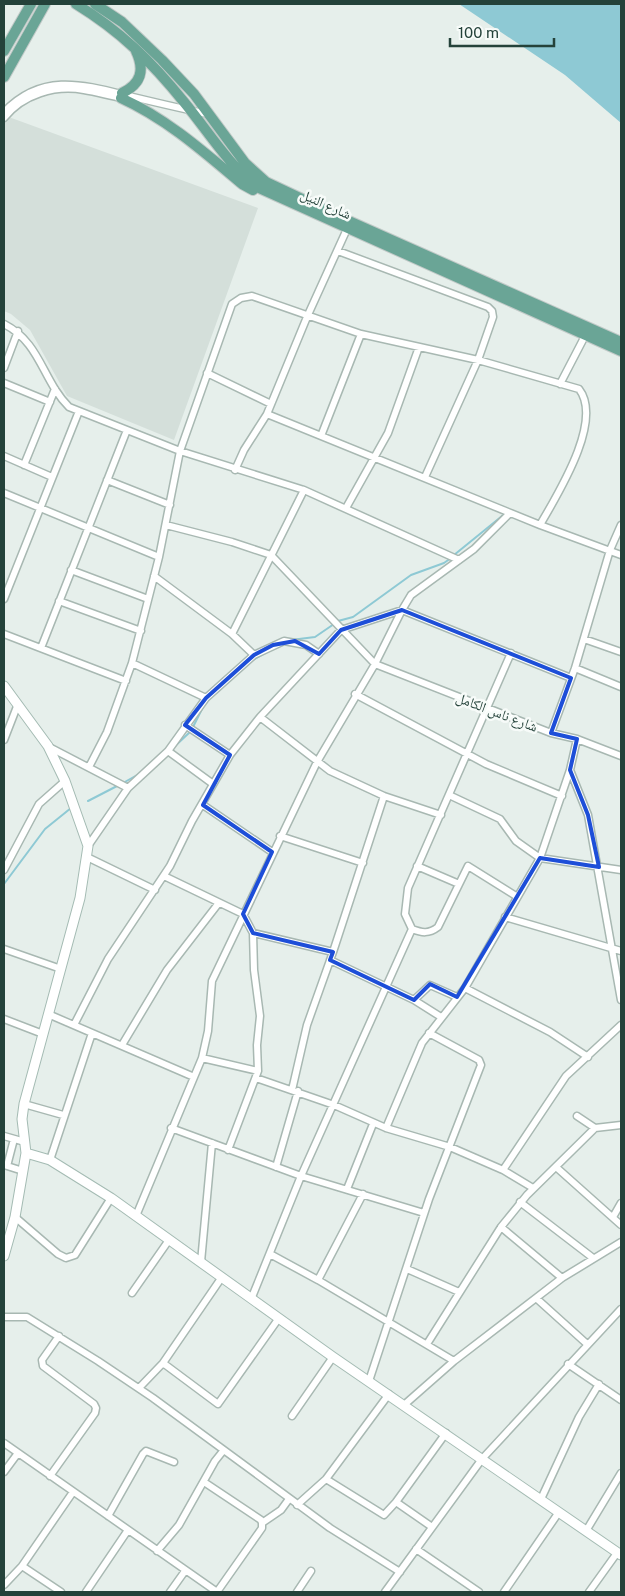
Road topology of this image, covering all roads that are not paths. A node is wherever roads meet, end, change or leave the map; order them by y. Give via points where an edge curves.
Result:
1 (31, 4) edge
2 (45, 4) edge
3 (76, 4) edge
4 (95, 4) edge
5 (132, 44) junction
6 (4, 51) edge
7 (4, 77) edge
8 (124, 96) junction
9 (190, 110) junction
10 (4, 112) edge
11 (209, 114) junction
12 (4, 118) edge
13 (268, 193) junction
14 (348, 229) junction
15 (338, 251) junction
16 (307, 317) junction
17 (4, 324) edge
18 (18, 331) junction
19 (361, 334) junction
20 (586, 334) junction
21 (621, 342) edge
22 (420, 347) junction
23 (621, 351) edge
24 (478, 360) junction
25 (4, 368) edge
26 (207, 372) junction
27 (4, 382) edge
28 (560, 384) junction
29 (55, 388) junction
30 (50, 402) junction
31 (271, 404) junction
32 (79, 412) junction
33 (267, 414) junction
34 (127, 430) junction
35 (321, 436) junction
36 (180, 451) junction
37 (4, 458) edge
38 (374, 458) junction
39 (24, 465) junction
40 (236, 470) junction
41 (52, 477) junction
42 (425, 477) junction
43 (107, 480) junction
44 (304, 490) junction
45 (4, 494) edge
46 (170, 505) junction
47 (39, 508) junction
48 (346, 508) junction
49 (510, 513) junction
50 (621, 524) edge
51 (166, 525) junction
52 (540, 525) junction
53 (86, 528) junction
54 (610, 550) junction
55 (271, 555) junction
56 (621, 555) edge
57 (159, 557) junction
58 (459, 560) junction
59 (71, 570) junction
60 (154, 576) junction
61 (4, 599) edge
62 (148, 599) junction
63 (59, 601) junction
64 (402, 610) junction
65 (341, 630) junction
66 (141, 631) junction
67 (4, 634) edge
68 (232, 634) junction
69 (584, 639) junction
70 (41, 648) junction
71 (621, 652) edge
72 (511, 653) junction
73 (319, 654) junction
74 (254, 655) junction
75 (132, 663) junction
76 (375, 664) junction
77 (575, 668) junction
78 (571, 678) junction
79 (126, 681) junction
80 (4, 686) edge
81 (621, 687) edge
82 (356, 694) junction
83 (206, 698) junction
84 (18, 704) junction
85 (488, 709) junction
86 (260, 717) junction
87 (185, 725) junction
88 (551, 733) junction
89 (577, 739) junction
90 (4, 740) edge
91 (48, 746) junction
92 (168, 752) junction
93 (230, 754) junction
94 (467, 754) junction
95 (621, 756) edge
96 (317, 762) junction
97 (89, 767) junction
98 (570, 770) junction
99 (65, 781) junction
100 (214, 784) junction
101 (128, 788) junction
102 (449, 795) junction
103 (384, 796) junction
104 (562, 796) junction
105 (202, 805) junction
106 (441, 815) junction
107 (280, 836) junction
108 (88, 846) junction
109 (272, 852) junction
110 (87, 857) junction
111 (540, 858) junction
112 (363, 862) junction
113 (418, 866) junction
114 (599, 867) junction
115 (4, 870) edge
116 (621, 870) edge
117 (164, 876) junction
118 (459, 884) junction
119 (155, 890) junction
120 (516, 896) junction
121 (218, 904) junction
122 (243, 914) junction
123 (505, 917) junction
124 (412, 929) junction
125 (253, 933) junction
126 (4, 949) edge
127 (612, 949) junction
128 (621, 951) edge
129 (333, 952) junction
130 (330, 960) junction
131 (61, 969) junction
132 (387, 987) junction
133 (465, 988) junction
134 (457, 997) junction
135 (414, 1000) junction
136 (621, 1000) edge
137 (48, 1014) junction
138 (441, 1017) junction
139 (4, 1019) edge
140 (74, 1025) junction
141 (621, 1025) edge
142 (92, 1033) junction
143 (429, 1033) junction
144 (42, 1034) junction
145 (122, 1045) junction
146 (588, 1057) junction
147 (202, 1058) junction
148 (257, 1075) junction
149 (194, 1077) junction
150 (295, 1090) junction
151 (24, 1104) junction
152 (334, 1105) junction
153 (63, 1115) junction
154 (577, 1116) dead end
155 (373, 1124) junction
156 (621, 1125) edge
157 (171, 1128) junction
158 (386, 1128) junction
159 (595, 1128) junction
160 (4, 1136) edge
161 (14, 1139) junction
162 (25, 1142) junction
163 (212, 1144) junction
164 (450, 1147) junction
165 (228, 1150) junction
166 (26, 1153) junction
167 (50, 1160) junction
168 (5, 1166) edge
169 (276, 1167) junction
170 (556, 1167) junction
171 (503, 1170) junction
172 (23, 1171) junction
173 (301, 1176) junction
174 (534, 1188) junction
175 (347, 1189) junction
176 (363, 1194) junction
177 (112, 1198) junction
178 (520, 1202) junction
179 (621, 1203) edge
180 (424, 1214) junction
181 (136, 1216) junction
182 (15, 1217) junction
183 (612, 1217) junction
184 (621, 1226) edge
185 (501, 1227) junction
186 (169, 1240) junction
187 (621, 1242) edge
188 (270, 1254) junction
189 (4, 1256) edge
190 (593, 1258) junction
191 (201, 1262) junction
192 (407, 1269) junction
193 (222, 1277) junction
194 (562, 1278) junction
195 (318, 1280) junction
196 (458, 1292) junction
197 (132, 1293) dead end
198 (252, 1297) junction
199 (536, 1298) junction
200 (621, 1309) edge
201 (4, 1317) edge
202 (278, 1318) junction
203 (390, 1322) junction
204 (59, 1336) junction
205 (427, 1344) junction
206 (587, 1344) junction
207 (334, 1357) junction
208 (454, 1361) junction
209 (163, 1363) junction
210 (568, 1364) junction
211 (370, 1381) junction
212 (599, 1384) junction
213 (140, 1388) junction
214 (389, 1394) junction
215 (621, 1400) edge
216 (404, 1405) junction
217 (292, 1416) dead end
218 (446, 1434) junction
219 (4, 1443) edge
220 (223, 1451) junction
221 (18, 1453) junction
222 (482, 1459) junction
223 (174, 1462) dead end
224 (4, 1472) edge
225 (621, 1473) edge
226 (50, 1476) junction
227 (326, 1479) junction
228 (204, 1482) junction
229 (74, 1492) junction
230 (290, 1499) junction
231 (541, 1499) junction
232 (396, 1502) junction
233 (297, 1505) junction
234 (558, 1512) junction
235 (108, 1516) junction
236 (262, 1523) junction
237 (432, 1527) junction
238 (128, 1530) junction
239 (586, 1531) junction
240 (416, 1549) junction
241 (157, 1551) junction
242 (619, 1554) edge
243 (22, 1566) junction
244 (311, 1570) dead end
245 (185, 1571) junction
246 (400, 1572) junction
247 (4, 1585) edge
248 (61, 1592) edge
249 (86, 1592) edge
250 (170, 1592) edge
251 (217, 1592) edge
252 (297, 1592) edge
253 (385, 1592) edge
254 (479, 1592) edge
255 (504, 1592) edge
256 (589, 1592) edge

1 - 6 main road
2 - 7 main road
3 - 5 main road, شارع النيل
4 - 11 main road, شارع النيل via 138,36
5 - 8 main road via 140,59 141,74
5 - 9 main road, شارع النيل
8 - 9 street
8 - 10 street via 84,85 51,85 20,97
8 - 12 street via 84,90 52,90 23,102
8 - 13 main road via 181,134 242,184
9 - 11 street
9 - 13 main road, شارع النيل via 240,173
11 - 21 main road, شارع النيل via 245,163 266,182
13 - 14 main road, شارع النيل
14 - 15 street
14 - 20 main road, شارع النيل
15 - 16 street
15 - 24 street via 488,307 493,318
16 - 19 street
16 - 26 street via 252,296 241,298 232,304
16 - 31 street
17 - 18 street
18 - 25 street
18 - 29 street
19 - 22 street
19 - 35 street
20 - 23 main road, شارع النيل
20 - 28 street
22 - 24 street
22 - 38 street via 388,433
24 - 28 street
24 - 42 street
26 - 31 street
26 - 36 street
27 - 30 street
28 - 52 street via 579,389 585,397 584,432 571,469
29 - 30 street
29 - 32 street via 69,407
30 - 39 street
31 - 33 street
32 - 34 street
32 - 41 street
33 - 35 street
33 - 40 street via 253,434
34 - 36 street
34 - 43 street
35 - 38 street
36 - 40 street
36 - 46 street
37 - 39 street
38 - 42 street
38 - 48 street
39 - 41 street
40 - 44 street
41 - 47 street
42 - 49 street
43 - 46 street
43 - 53 street
44 - 48 street
44 - 55 street
45 - 47 street
46 - 51 street
47 - 53 street
47 - 61 street
48 - 58 street
49 - 52 street
49 - 58 street via 488,537
50 - 54 street
51 - 55 street
51 - 57 street
52 - 54 street
53 - 57 street
53 - 59 street
54 - 56 street
54 - 69 street
55 - 65 street
55 - 68 street
57 - 60 street
58 - 64 street via 417,590
59 - 62 street
59 - 63 street
60 - 62 street
60 - 68 street
62 - 66 street
63 - 66 street
63 - 70 street
64 - 65 street
64 - 72 street
64 - 76 street
65 - 73 street
65 - 76 street
66 - 75 street
67 - 70 street
68 - 74 street
69 - 71 street
69 - 77 street
70 - 79 street
72 - 78 street
72 - 85 street
73 - 74 street via 306,645 284,641
73 - 86 street
74 - 83 street
75 - 79 street
75 - 83 street
76 - 82 street
76 - 85 street, شارع ناس الكامل
77 - 78 street
77 - 81 street
78 - 88 street
79 - 97 street via 107,732
80 - 84 street
82 - 94 street
82 - 96 street
83 - 87 street
84 - 90 street
84 - 91 street
85 - 88 street, شارع ناس الكامل
85 - 94 street
86 - 93 street
86 - 96 street
87 - 92 street
87 - 93 street
88 - 89 street, شارع ناس الكامل
89 - 95 street, شارع ناس الكامل
89 - 98 street
91 - 97 street
91 - 99 street
92 - 100 street
92 - 101 street
93 - 100 street
94 - 102 street
94 - 104 street
96 - 103 street
96 - 107 street
97 - 101 street
98 - 104 street
98 - 114 street via 588,815
99 - 108 street
99 - 115 street via 38,804
100 - 105 street
101 - 108 street
102 - 106 street
102 - 111 street via 500,819 516,841
103 - 106 street
103 - 112 street
104 - 111 street
105 - 109 street
105 - 117 street
106 - 113 street
107 - 109 street
107 - 112 street
108 - 110 street
109 - 122 street
110 - 119 street
110 - 131 street
111 - 114 street
111 - 120 street
112 - 129 street
113 - 118 street
113 - 124 street via 405,904 405,914
114 - 116 street
114 - 127 street
117 - 119 street
117 - 121 street
118 - 120 street via 468,866
118 - 124 street via 438,927 422,933
119 - 140 street via 108,959
120 - 123 street
121 - 122 street
121 - 145 street via 167,970
122 - 125 street
122 - 147 street via 212,981
123 - 127 street
123 - 133 street
124 - 132 street
125 - 129 street
125 - 148 street via 260,1016
126 - 131 street
127 - 128 street
127 - 136 street
129 - 130 street
130 - 132 street
130 - 150 street via 307,1024
131 - 137 street
132 - 135 street
132 - 152 street
133 - 134 street
133 - 146 street via 550,1032
134 - 135 street via 430,985
134 - 138 street
135 - 138 street
137 - 140 street
137 - 144 street
138 - 143 street
139 - 144 street
140 - 142 street
141 - 146 street
142 - 145 street
142 - 153 street
143 - 158 street via 415,1057
143 - 164 street via 481,1062
144 - 151 street
145 - 149 street
146 - 171 street via 562,1081
147 - 148 street
147 - 149 street
148 - 150 street
148 - 165 street
149 - 157 street
150 - 152 street
150 - 169 street
151 - 153 street
151 - 162 street
152 - 155 street
152 - 173 street
153 - 167 street
154 - 159 street
155 - 158 street
155 - 175 street
156 - 159 street
157 - 163 street
157 - 181 street
158 - 164 street
159 - 170 street
160 - 161 street
161 - 162 street
161 - 168 street
162 - 166 street
163 - 165 street
163 - 191 street
164 - 171 street
164 - 180 street
165 - 169 street
166 - 167 street
166 - 172 street
167 - 177 street
168 - 172 street
169 - 173 street
170 - 174 street
170 - 183 street
171 - 174 street
172 - 182 street
173 - 175 street
173 - 188 street
174 - 178 street
175 - 176 street
176 - 180 street
176 - 195 street
177 - 181 street
177 - 182 street via 75,1255 66,1258
178 - 185 street
178 - 190 street
179 - 183 street
180 - 192 street
181 - 186 street
182 - 189 street
183 - 184 street
185 - 194 street
185 - 196 street
186 - 191 street
186 - 197 street
187 - 190 street
188 - 195 street
188 - 198 street
190 - 194 street
191 - 193 street
192 - 196 street
192 - 203 street
193 - 198 street
193 - 209 street
194 - 199 street
195 - 203 street
196 - 205 street
198 - 202 street
199 - 206 street
199 - 208 street
200 - 206 street
201 - 204 street via 27,1317
202 - 207 street
202 - 209 street via 218,1404
203 - 205 street
203 - 211 street
204 - 213 street
204 - 226 street via 42,1360 43,1366 96,1408
205 - 208 street
206 - 210 street
207 - 211 street
207 - 217 street
208 - 216 street
209 - 213 street
210 - 212 street
210 - 222 street
211 - 214 street
212 - 215 street
212 - 231 street via 579,1417
213 - 220 street
214 - 216 street
214 - 227 street
216 - 218 street
218 - 222 street
218 - 232 street
219 - 221 street
220 - 228 street
220 - 230 street
221 - 224 street
221 - 226 street
222 - 231 street
222 - 237 street
223 - 235 street via 146,1451
225 - 239 street
226 - 229 street
227 - 232 street via 380,1514 387,1514
227 - 233 street
228 - 236 street
228 - 241 street via 179,1525
229 - 235 street
229 - 243 street
230 - 233 street
230 - 236 street
231 - 234 street
232 - 237 street
233 - 246 street
234 - 239 street
234 - 255 street
235 - 238 street
236 - 251 street via 262,1528
237 - 240 street
238 - 241 street
238 - 249 street
239 - 242 street
240 - 246 street
240 - 254 street
241 - 245 street
242 - 256 street
243 - 247 street
243 - 248 street
244 - 252 street
245 - 250 street
245 - 251 street
246 - 253 street

